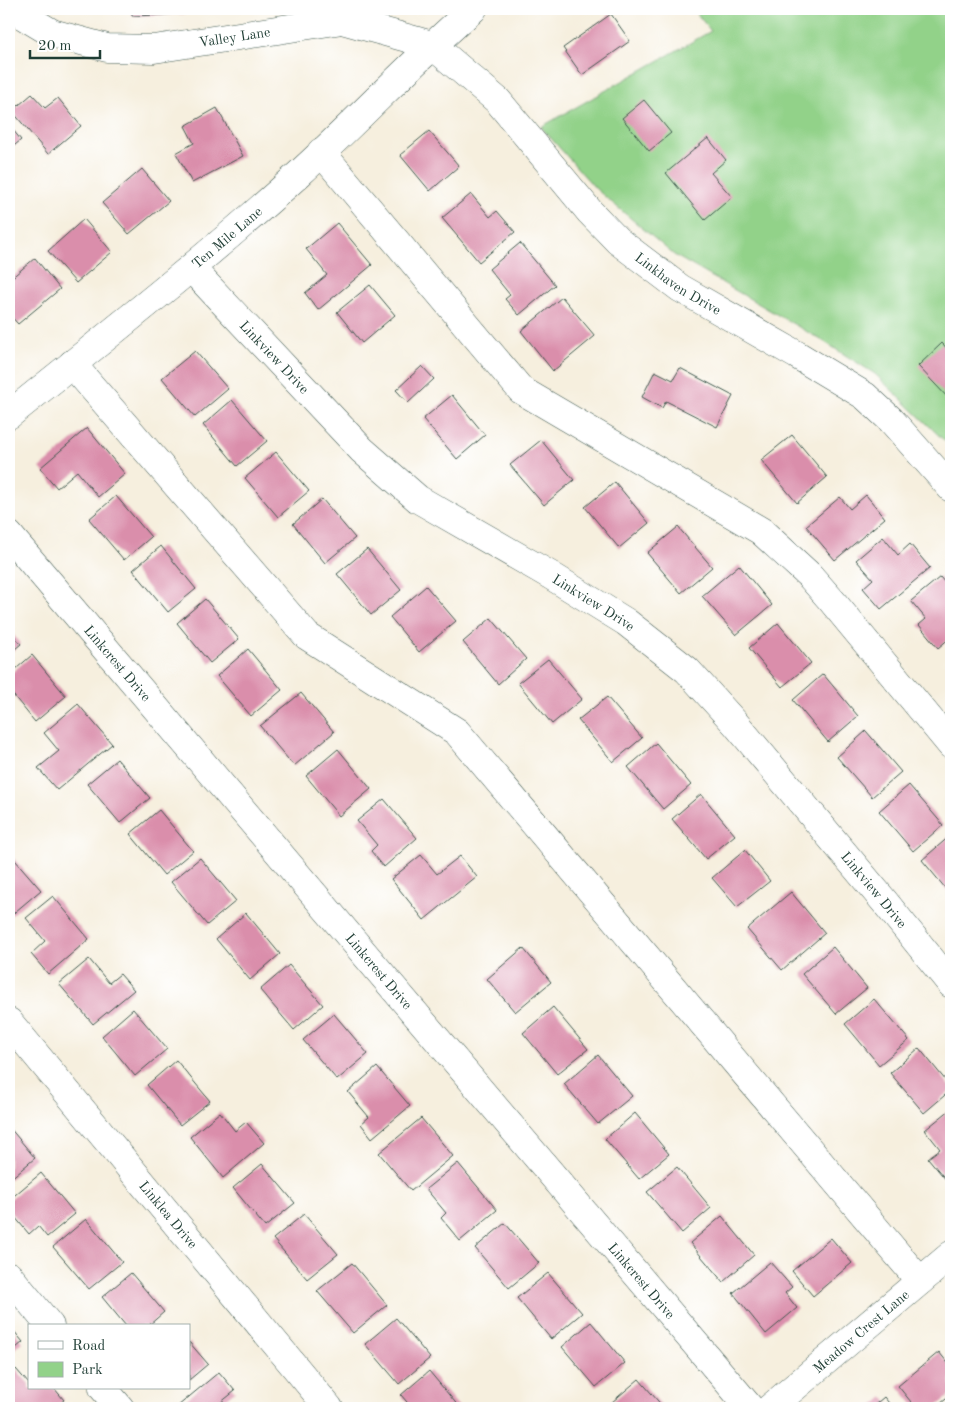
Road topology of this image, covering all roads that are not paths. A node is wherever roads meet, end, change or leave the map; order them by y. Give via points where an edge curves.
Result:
1 (12, 9) edge
2 (473, 9) edge
3 (432, 44) junction
4 (321, 152) junction
5 (191, 268) junction
6 (72, 364) junction
7 (9, 415) edge
8 (951, 488) edge
9 (9, 535) edge
10 (951, 744) edge
11 (951, 984) edge
12 (9, 1022) edge
13 (951, 1255) edge
14 (9, 1276) edge
15 (920, 1282) junction
16 (48, 1324) edge
17 (105, 1390) edge
18 (120, 1408) edge
19 (329, 1408) edge
20 (750, 1408) edge
21 (770, 1408) edge

1 - 3 street, Valley Lane via 52,33 107,48 154,49 342,20
2 - 3 street
3 - 4 street, Ten Mile Lane
3 - 8 street, Linkhaven Drive via 498,101 618,241 680,288 865,396 891,420
4 - 5 street, Ten Mile Lane
4 - 10 street via 521,390 761,531 827,595
5 - 6 street, Ten Mile Lane
5 - 11 street, Linkview Drive via 362,450 418,499 626,622 687,670 735,723
6 - 7 street, Ten Mile Lane
6 - 15 street via 307,636 457,732
9 - 20 street, Linkcrest Drive
12 - 19 street, Linklea Drive
13 - 15 street, Meadow Crest Lane
14 - 16 street
15 - 21 street, Meadow Crest Lane
17 - 18 street

